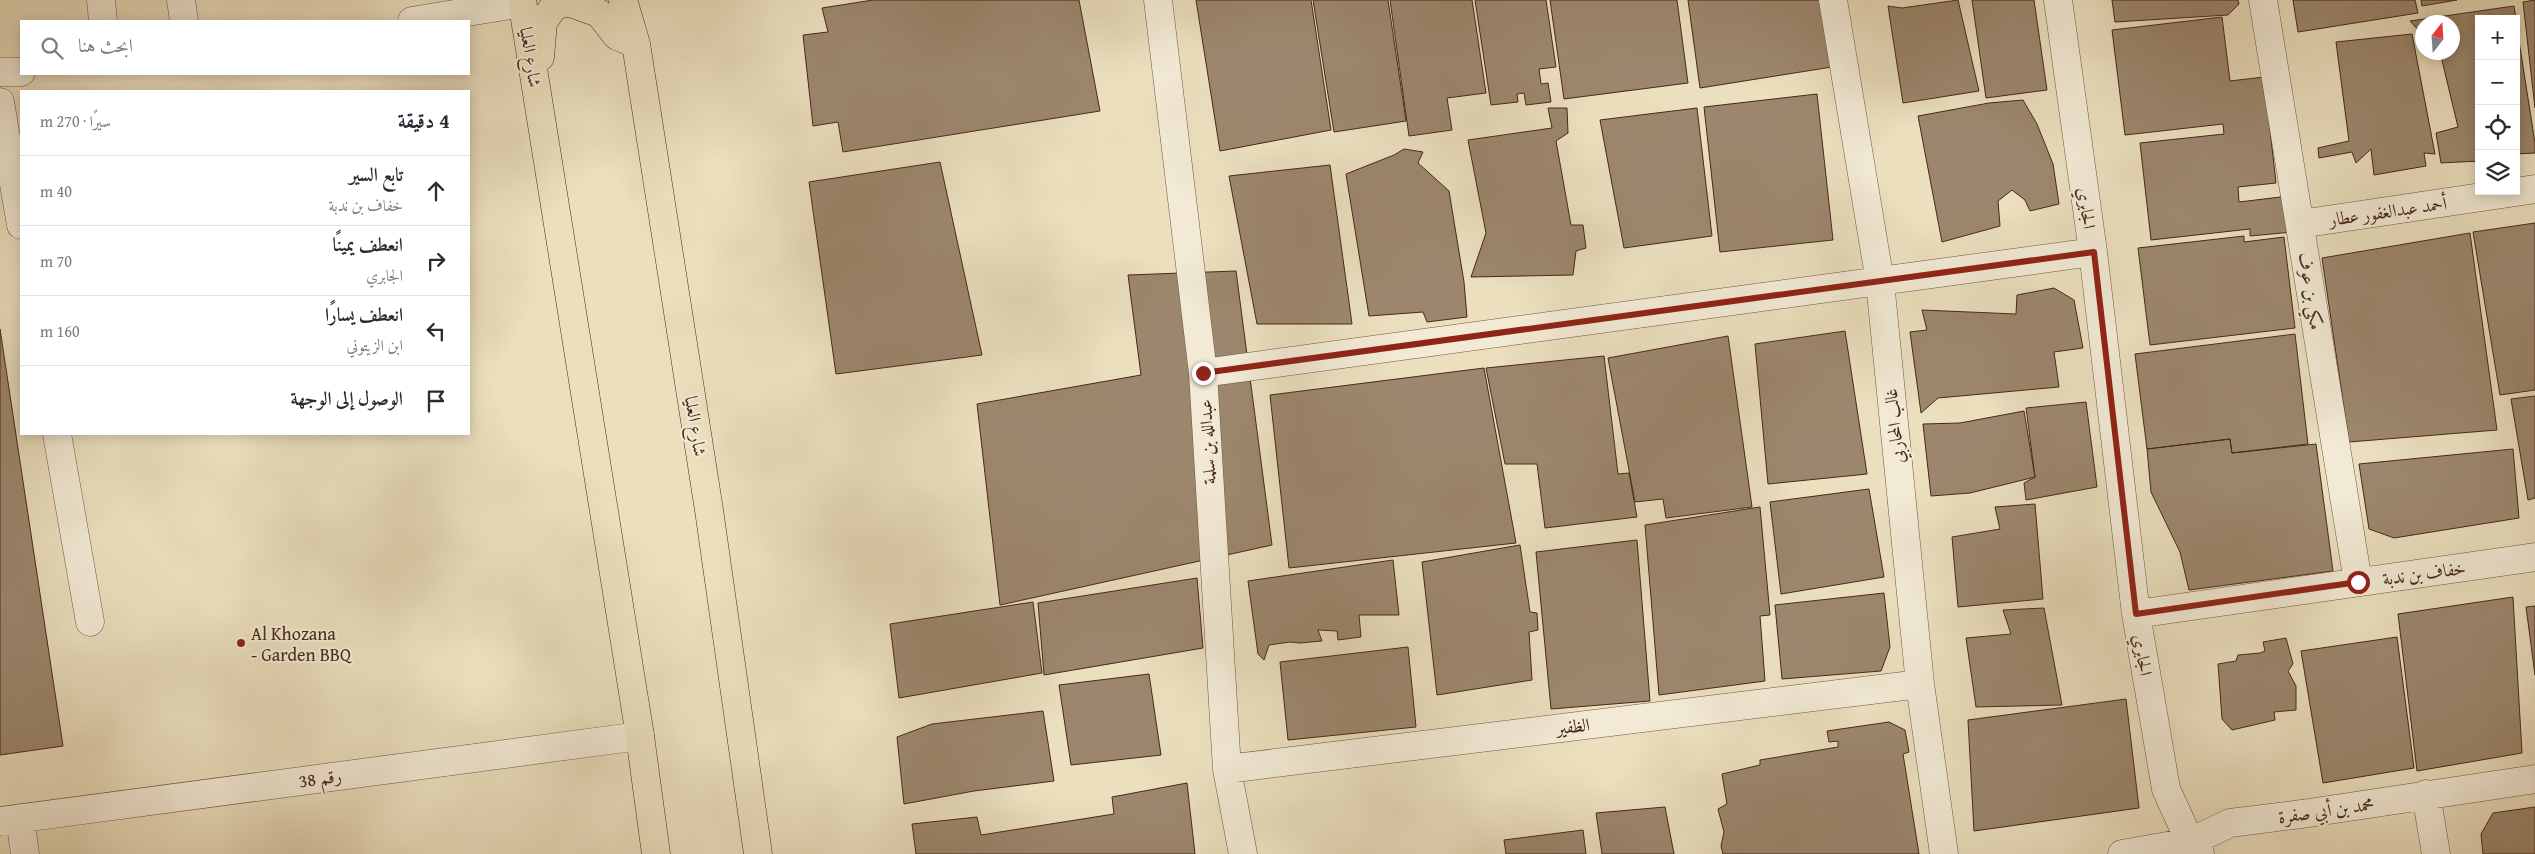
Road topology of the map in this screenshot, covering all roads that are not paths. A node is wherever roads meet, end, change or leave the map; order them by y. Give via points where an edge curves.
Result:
1 (101, 0) edge
2 (181, 0) edge
3 (623, 0) edge
4 (1158, 0) edge
5 (1833, 0) edge
6 (2058, 0) edge
7 (2263, 0) edge
8 (522, 2) edge
9 (418, 14) edge
10 (103, 20) edge
11 (184, 20) edge
12 (636, 44) junction
13 (0, 72) edge
14 (20, 72) edge
15 (0, 102) edge
16 (540, 107) junction
17 (2535, 189) edge
18 (20, 219) edge
19 (2300, 224) junction
20 (2094, 252) junction
21 (1880, 282) junction
22 (1203, 373) junction
23 (57, 435) edge
24 (2535, 557) edge
25 (2358, 582) junction
26 (2136, 614) junction
27 (90, 622) dead end
28 (1920, 684) junction
29 (640, 736) junction
30 (1227, 769) junction
31 (2535, 779) edge
32 (2426, 794) junction
33 (10, 819) edge
34 (2195, 848) edge
35 (25, 854) edge
36 (656, 854) edge
37 (758, 854) edge
38 (1243, 854) edge
39 (1944, 854) edge
40 (2122, 854) edge
41 (2436, 854) edge

1 - 10 street
2 - 11 street
3 - 12 main road, شارع العليا
4 - 22 street, عبدالله بن سلمة
5 - 21 street, غالب المحاربي
6 - 20 street, الجابري
7 - 19 street, مكي بن عوف
8 - 9 street
8 - 16 main road, شارع العليا
12 - 16 main road via 616,36 599,14 568,2 554,6 543,22
12 - 37 main road, شارع العليا via 709,510
13 - 14 street
15 - 18 street
16 - 29 main road, شارع العليا
17 - 19 street, أحمد عبدالغفور عطار
19 - 25 street, مكي بن عوف
20 - 21 street
20 - 26 street, الجابري
21 - 22 street
21 - 28 street, غالب المحاربي
22 - 30 street, عبدالله بن سلمة
23 - 27 street
24 - 25 street, خفاف بن ندبة
25 - 26 street, خفاف بن ندبة
26 - 34 street, الجابري via 2166,789
28 - 30 street, الظفير
28 - 39 street, غالب المحاربي
29 - 33 street, رقم 38
29 - 36 main road, شارع العليا
30 - 38 street, عبدالله بن سلمة
31 - 32 street, محمد بن أبي صفرة
32 - 34 street, محمد بن أبي صفرة via 2230,823
32 - 41 street
33 - 35 street
34 - 40 street, محمد بن أبي صفرة

